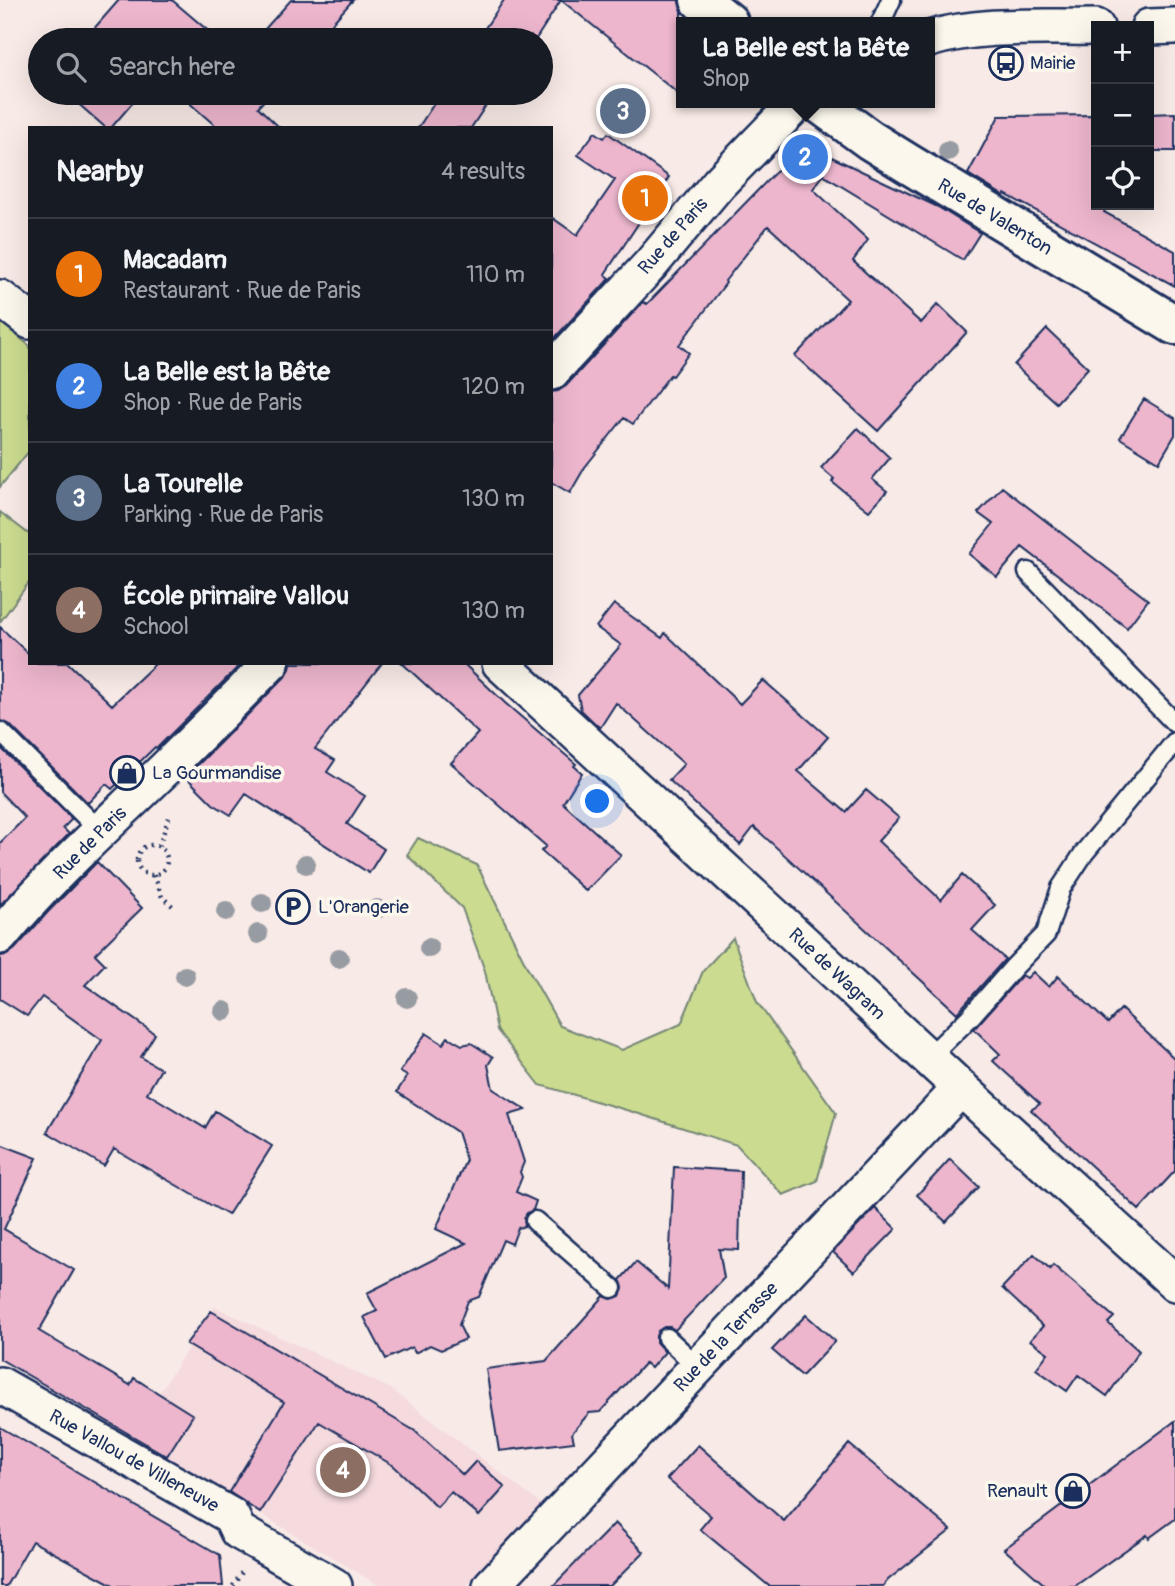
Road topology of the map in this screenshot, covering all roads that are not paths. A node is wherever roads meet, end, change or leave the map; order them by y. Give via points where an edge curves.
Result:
1 (700, 0) edge
2 (891, 0) edge
3 (722, 17) edge
4 (883, 17) edge
5 (1175, 26) edge
6 (1091, 27) edge
7 (1154, 27) edge
8 (937, 36) edge
9 (792, 108) edge
10 (827, 108) edge
11 (0, 298) edge
12 (28, 319) edge
13 (1175, 326) edge
14 (553, 370) edge
15 (1028, 572) dead end
16 (269, 665) edge
17 (502, 665) edge
18 (1175, 723) edge
19 (1, 732) edge
20 (1175, 742) edge
21 (100, 831) junction
22 (0, 936) edge
23 (928, 1058) junction
24 (961, 1088) junction
25 (535, 1221) dead end
26 (1175, 1283) edge
27 (612, 1288) dead end
28 (667, 1338) dead end
29 (698, 1367) junction
30 (0, 1385) edge
31 (334, 1586) edge
32 (491, 1586) edge

1 - 3 main road
2 - 4 lane
5 - 7 street
6 - 8 street via 975,29
9 - 14 street, Rue de Paris
10 - 13 main road, Rue de Valenton via 870,140
11 - 12 street
15 - 18 lane
16 - 21 street, Rue de Paris
17 - 23 street, Rue de Wagram
19 - 21 lane
20 - 23 lane via 1084,853 1061,888 1046,934
21 - 22 street, Rue de Paris
23 - 24 street, Rue de Wagram
24 - 26 street, Rue de Wagram
24 - 29 street, Rue de la Terrasse
25 - 27 lane
28 - 29 lane
29 - 32 street, Rue de la Terrasse
30 - 31 street, Rue Vallou de Villeneuve via 231,1516 239,1531

